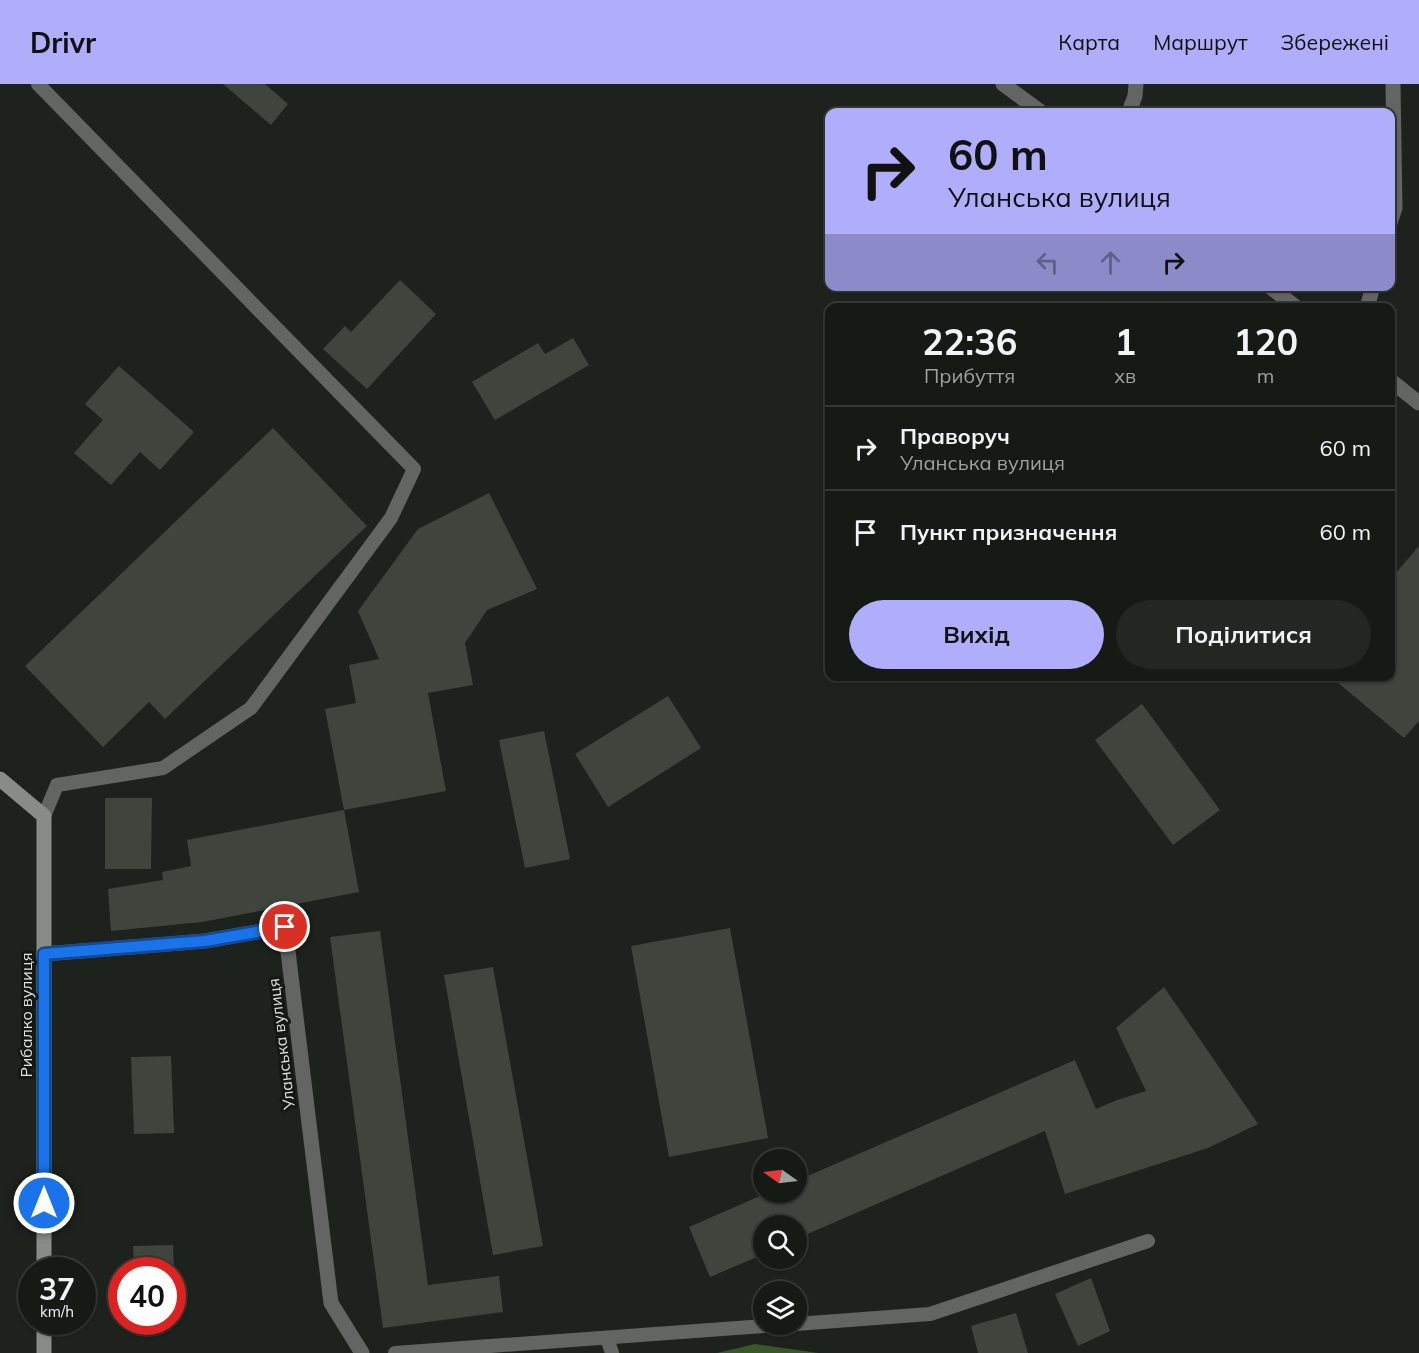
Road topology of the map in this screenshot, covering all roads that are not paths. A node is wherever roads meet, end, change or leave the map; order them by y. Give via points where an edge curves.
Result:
1 (38, 84) edge
2 (1003, 84) edge
3 (1136, 84) edge
4 (1393, 84) edge
5 (1036, 108) edge
6 (1131, 108) edge
7 (1393, 108) edge
8 (1275, 291) edge
9 (1291, 303) edge
10 (1395, 384) edge
11 (1419, 403) edge
12 (0, 779) edge
13 (44, 816) junction
14 (44, 954) junction
15 (1148, 1240) dead end
16 (44, 1257) edge
17 (807, 1323) edge
18 (753, 1327) edge
19 (44, 1335) edge
20 (607, 1338) junction
21 (44, 1353) edge
22 (362, 1353) edge
23 (395, 1353) edge
24 (612, 1353) edge

1 - 13 lane via 414,469 391,518 251,708 163,768 57,785
2 - 5 street
3 - 6 street
4 - 7 street
8 - 9 street
10 - 11 street
12 - 13 street
13 - 14 street, Рибалко вулиця
14 - 16 street, Рибалко вулиця
14 - 22 street, Уланська вулиця via 205,941 285,927 331,1303
15 - 17 lane via 930,1314
18 - 20 lane
19 - 21 street
20 - 23 lane
20 - 24 lane

